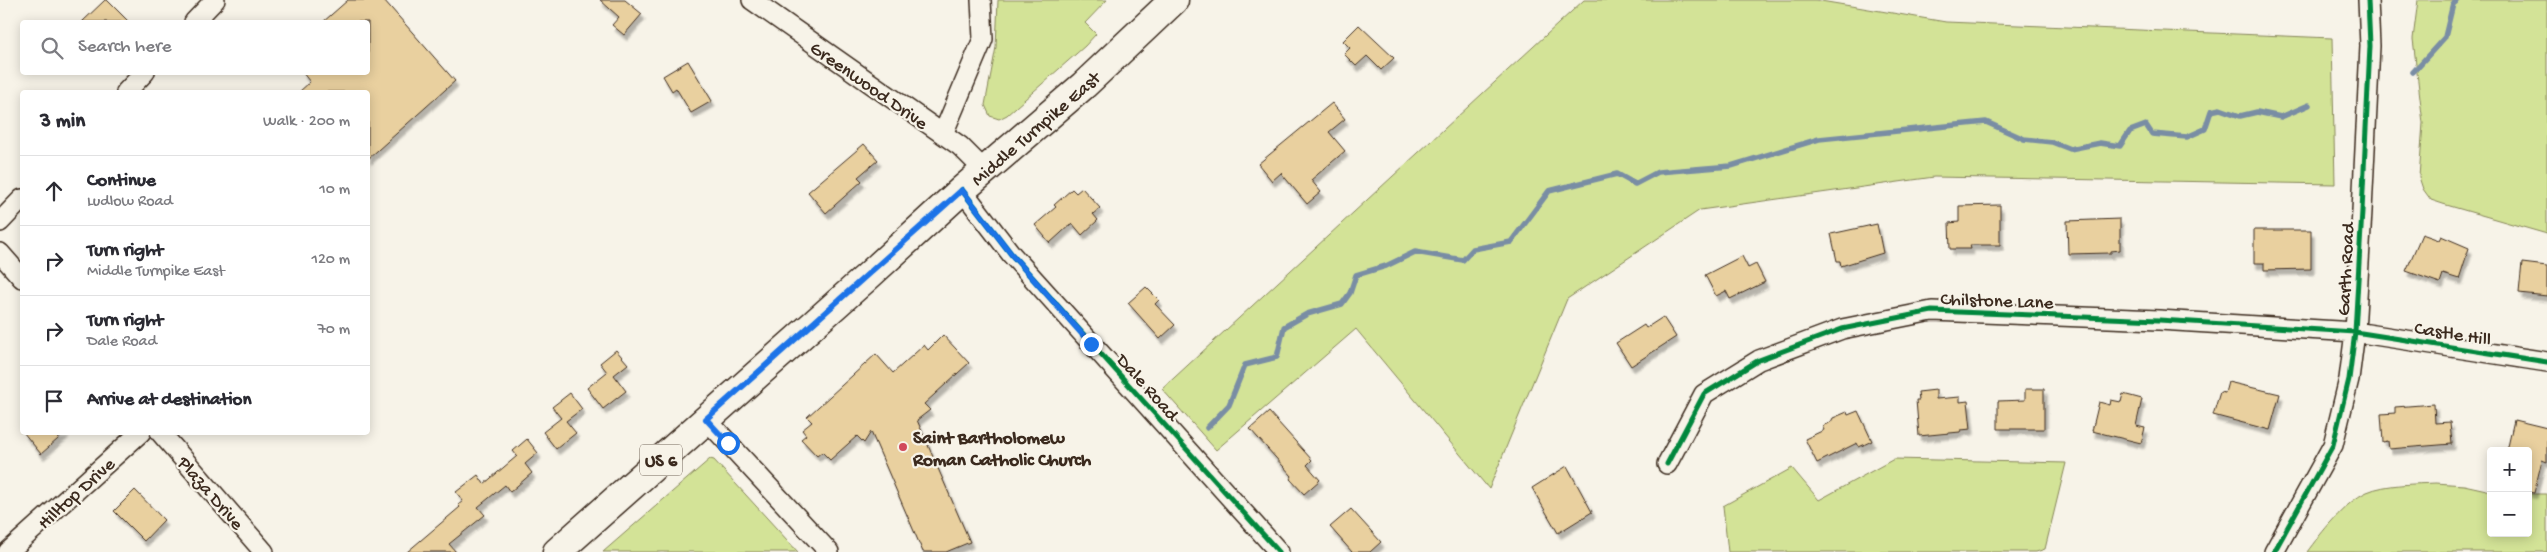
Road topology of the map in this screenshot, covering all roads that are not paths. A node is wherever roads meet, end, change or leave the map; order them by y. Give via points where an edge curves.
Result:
1 (215, 0) edge
2 (752, 0) edge
3 (981, 0) edge
4 (1174, 0) edge
5 (2368, 0) edge
6 (196, 20) edge
7 (142, 75) edge
8 (128, 90) edge
9 (943, 134) junction
10 (984, 171) junction
11 (962, 190) junction
12 (20, 201) edge
13 (0, 222) edge
14 (0, 253) edge
15 (20, 276) edge
16 (2355, 332) junction
17 (2547, 362) edge
18 (706, 419) junction
19 (138, 435) edge
20 (163, 435) edge
21 (1667, 464) dead end
22 (8, 552) edge
23 (264, 552) edge
24 (557, 552) edge
25 (829, 552) edge
26 (1279, 552) edge
27 (2274, 552) edge

1 - 6 street
2 - 9 street, Greenwood Drive
3 - 9 street via 983,39
4 - 10 main road, Middle Turnpike East / US 6 via 1084,85
5 - 16 street, Garth Road via 2370,55
7 - 8 street
9 - 10 street, Greenwood Drive
10 - 11 main road, Middle Turnpike East / US 6
11 - 18 main road, Middle Turnpike East / US 6
11 - 26 street, Dale Road via 1012,255
12 - 13 street
14 - 15 street
16 - 17 street, Castle Hill
16 - 21 street, Chilstone Lane via 1932,311 1842,329 1759,360 1704,394
16 - 27 street, Garth Road via 2349,379 2333,445
18 - 24 main road, Middle Turnpike East / US 6
18 - 25 street
19 - 22 street, Hilltop Drive
20 - 23 street, Plaza Drive

